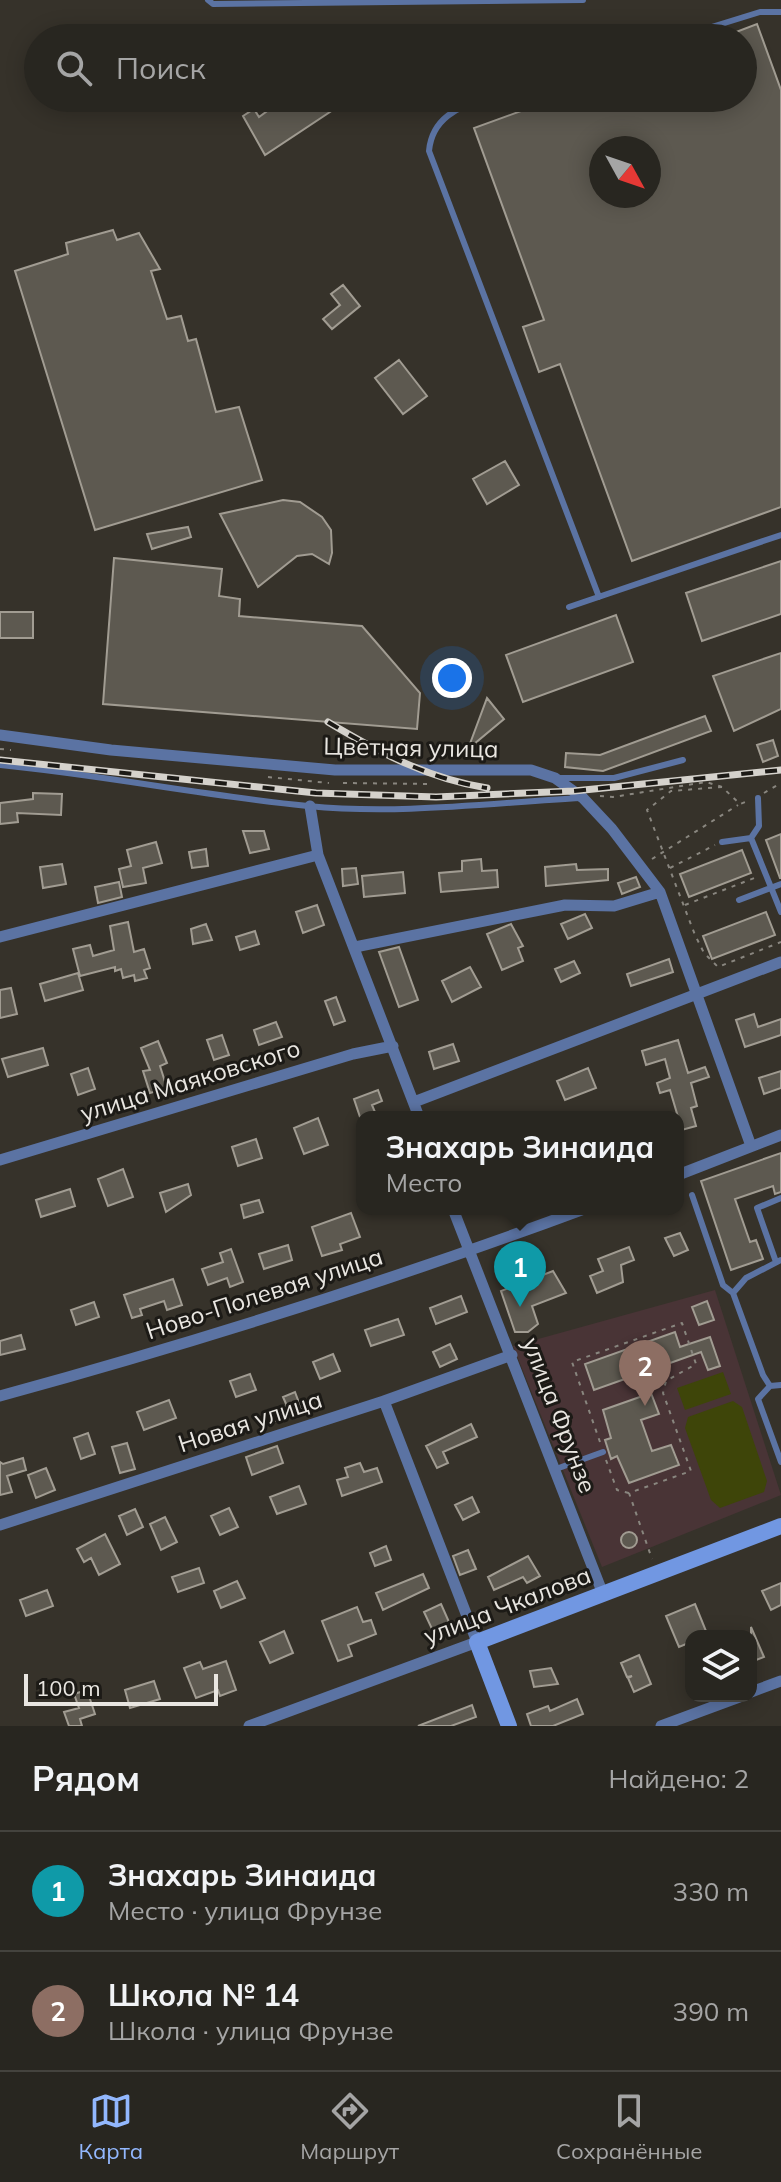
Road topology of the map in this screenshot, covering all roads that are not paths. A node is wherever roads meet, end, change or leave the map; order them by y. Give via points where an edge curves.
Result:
1 (208, 0) edge
2 (583, 0) edge
3 (781, 12) edge
4 (721, 24) edge
5 (453, 112) edge
6 (781, 535) edge
7 (599, 597) junction
8 (569, 607) dead end
9 (0, 735) edge
10 (683, 760) dead end
11 (0, 765) edge
12 (555, 778) junction
13 (583, 798) junction
14 (758, 798) road end
15 (310, 806) junction
16 (751, 838) junction
17 (722, 842) road end
18 (318, 855) junction
19 (781, 884) edge
20 (770, 888) junction
21 (660, 892) junction
22 (739, 900) dead end
23 (781, 912) edge
24 (0, 937) edge
25 (355, 947) junction
26 (781, 962) edge
27 (699, 996) junction
28 (393, 1046) junction
29 (414, 1102) junction
30 (417, 1111) edge
31 (781, 1135) edge
32 (751, 1146) junction
33 (0, 1160) edge
34 (684, 1173) edge
35 (692, 1195) dead end
36 (781, 1198) edge
37 (455, 1215) edge
38 (568, 1215) edge
39 (468, 1252) junction
40 (779, 1261) edge
41 (733, 1293) junction
42 (512, 1355) junction
43 (781, 1385) edge
44 (770, 1386) junction
45 (0, 1396) edge
46 (384, 1401) junction
47 (603, 1452) road end
48 (781, 1462) edge
49 (556, 1469) junction
50 (0, 1525) edge
51 (781, 1526) edge
52 (603, 1594) junction
53 (477, 1642) junction
54 (781, 1681) edge
55 (757, 1690) edge
56 (726, 1702) edge
57 (249, 1726) edge
58 (509, 1726) edge
59 (661, 1726) edge

1 - 2 lane
3 - 4 lane via 760,12
5 - 7 lane via 430,140 429,151
6 - 7 lane
7 - 8 lane
9 - 12 street, Цветная улица via 335,770 531,770
10 - 12 lane via 614,778
11 - 15 lane
12 - 13 street, Цветная улица
13 - 15 lane via 457,807
13 - 21 street, Цветная улица
14 - 16 lane via 759,826
15 - 18 street
16 - 17 lane
16 - 20 lane
18 - 24 street
18 - 25 street
19 - 20 lane
20 - 22 lane
20 - 23 lane
21 - 25 street via 614,906 565,905
21 - 27 street, Цветная улица
25 - 28 street
26 - 27 street
27 - 29 street
27 - 32 street
28 - 29 street
28 - 33 street, улица Маяковского
29 - 30 street
31 - 32 street
32 - 34 street
35 - 41 lane via 723,1285
36 - 40 lane via 757,1208
37 - 39 street, улица Фрунзе
38 - 39 street, Ново-Полевая улица
39 - 42 street, улица Фрунзе
39 - 45 street, Ново-Полевая улица
40 - 41 lane via 746,1278
41 - 44 lane
42 - 46 street, Новая улица
42 - 49 street, улица Фрунзе
43 - 44 lane
44 - 48 lane via 758,1399
46 - 50 street, Новая улица
46 - 53 street
47 - 49 lane
49 - 52 street, улица Фрунзе
51 - 52 street, улица Чкалова
52 - 53 street, улица Чкалова
53 - 57 street, улица Чкалова
53 - 58 street
54 - 55 street
56 - 59 street

